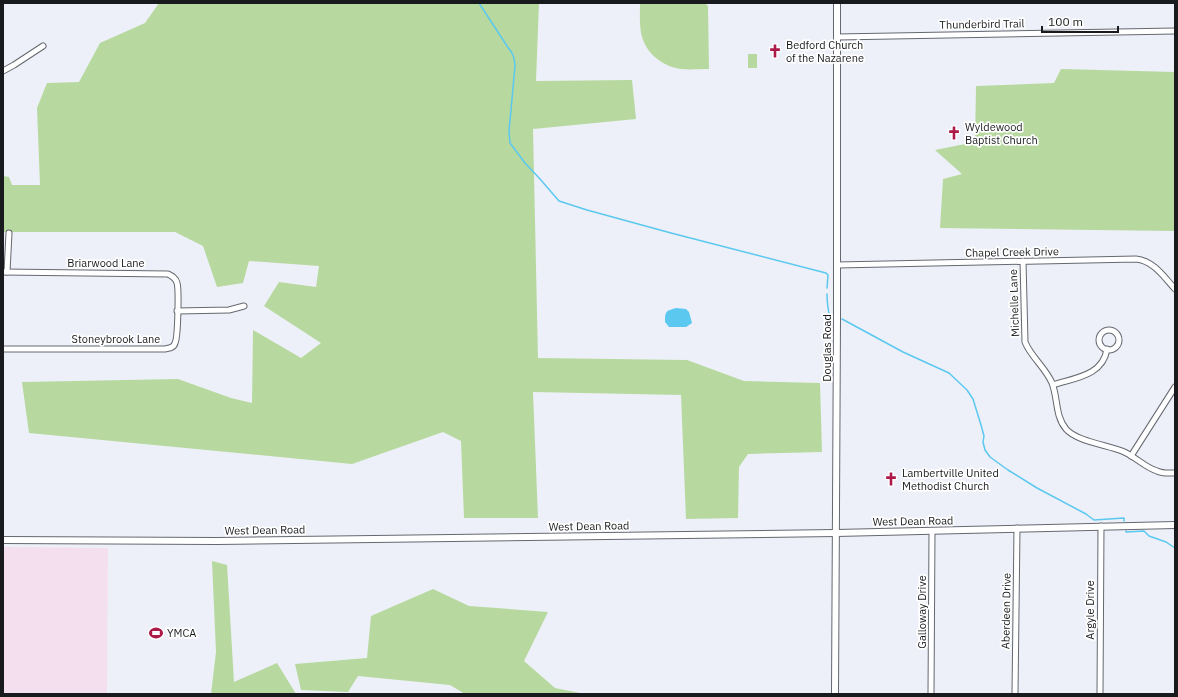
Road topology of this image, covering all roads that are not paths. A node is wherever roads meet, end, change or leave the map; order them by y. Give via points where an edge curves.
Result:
1 (837, 3) edge
2 (1175, 31) edge
3 (837, 37) junction
4 (43, 46) dead end
5 (3, 71) edge
6 (9, 233) dead end
7 (1023, 261) junction
8 (837, 265) junction
9 (5, 272) edge
10 (1175, 289) edge
11 (244, 306) dead end
12 (177, 311) junction
13 (3, 349) edge
14 (1107, 349) dead end
15 (1052, 385) junction
16 (1175, 387) edge
17 (1131, 456) junction
18 (1175, 473) edge
19 (1175, 525) edge
20 (1101, 526) junction
21 (1017, 528) junction
22 (932, 531) junction
23 (836, 533) junction
24 (3, 540) edge
25 (835, 694) edge
26 (931, 694) edge
27 (1015, 694) edge
28 (1100, 694) edge

1 - 3 street, Douglas Road
2 - 3 street, Thunderbird Trail
3 - 8 street, Douglas Road
4 - 5 street
6 - 9 street
7 - 8 street, Chapel Creek Drive
7 - 10 street, Chapel Creek Drive via 1140,260 1152,265
7 - 15 street, Michelle Lane via 1025,342
8 - 23 street, Douglas Road
9 - 12 street, Briarwood Lane via 168,274 174,277 177,283
11 - 12 street via 229,310
12 - 13 street, Stoneybrook Lane via 175,345 165,349
14 - 15 street via 1104,360 1095,370
15 - 17 street, Michelle Lane via 1059,418 1067,431 1076,437
16 - 17 street
17 - 18 street, Michelle Lane via 1154,470
19 - 20 street, West Dean Road
20 - 21 street, West Dean Road
20 - 28 street, Argyle Drive
21 - 22 street, West Dean Road
21 - 27 street, Aberdeen Drive
22 - 23 street, West Dean Road
22 - 26 street, Galloway Drive
23 - 24 street, West Dean Road via 224,541
23 - 25 street, Douglas Road

